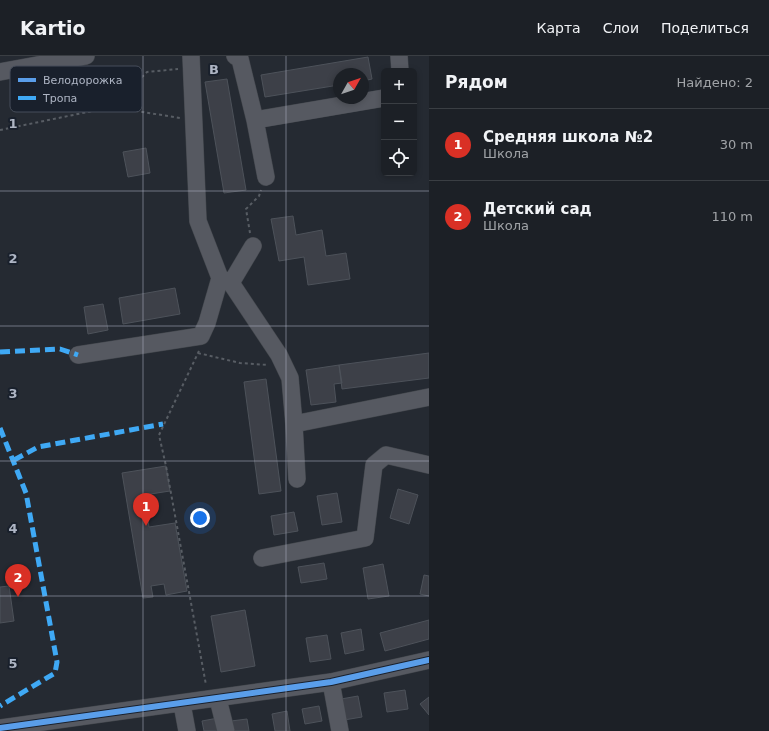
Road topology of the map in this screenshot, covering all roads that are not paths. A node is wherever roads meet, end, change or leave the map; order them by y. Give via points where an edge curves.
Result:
1 (86, 56) edge
2 (235, 56) edge
3 (399, 56) edge
4 (191, 62) edge
5 (32, 66) edge
6 (400, 68) edge
7 (10, 70) edge
8 (0, 72) edge
9 (381, 99) edge
10 (255, 120) junction
11 (266, 177) road end
12 (253, 246) road end
13 (225, 280) junction
14 (78, 355) dead end
15 (429, 397) edge
16 (294, 424) junction
17 (429, 464) edge
18 (298, 479) dead end
19 (262, 558) dead end
20 (429, 660) edge
21 (332, 682) junction
22 (213, 699) junction
23 (182, 704) junction
24 (0, 728) edge
25 (187, 731) edge
26 (226, 731) edge
27 (340, 731) edge

1 - 5 street
2 - 10 street via 240,60
3 - 6 street
4 - 13 street via 198,221
7 - 8 street
9 - 10 street
10 - 11 street
12 - 13 street
13 - 14 street via 201,336
13 - 16 street via 279,355 290,378
15 - 16 street
16 - 18 street
17 - 19 street via 386,455 374,464 365,538
20 - 21 street
21 - 22 street
21 - 27 street
22 - 23 street
22 - 26 street
23 - 24 street
23 - 25 street

